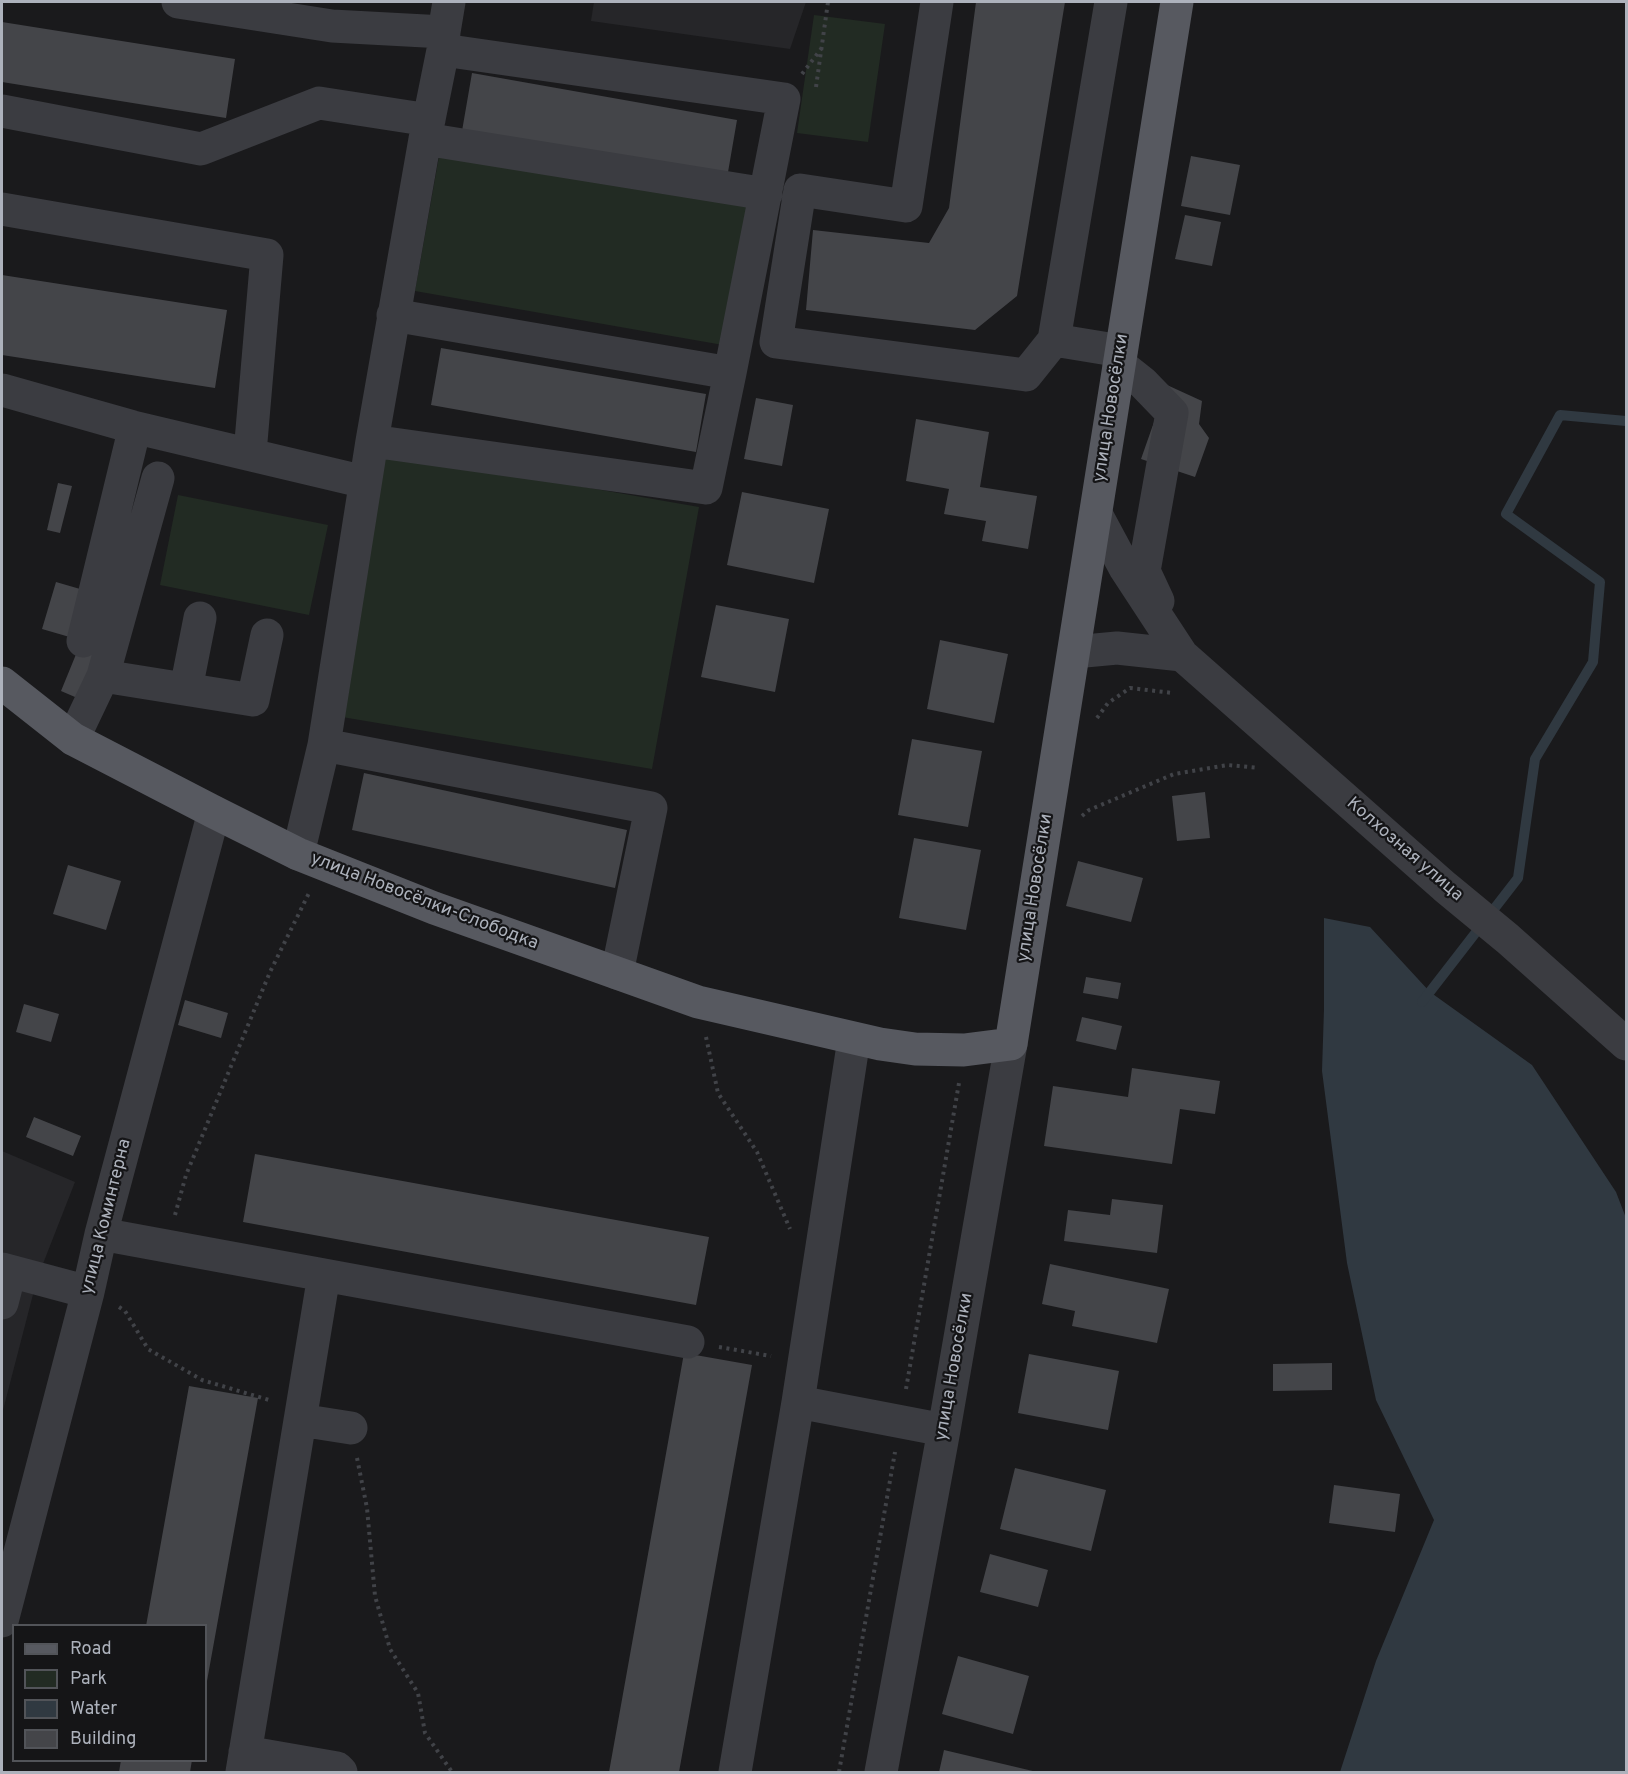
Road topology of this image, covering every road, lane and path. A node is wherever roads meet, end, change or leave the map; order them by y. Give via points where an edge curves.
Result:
1 (178, 2) edge
2 (930, 2) edge
3 (1111, 2) edge
4 (1177, 2) edge
5 (445, 28) edge
6 (2, 111) edge
7 (427, 130) junction
8 (766, 194) junction
9 (2, 209) edge
10 (393, 315) junction
11 (1054, 340) junction
12 (1120, 358) junction
13 (730, 373) junction
14 (2, 390) edge
15 (133, 427) junction
16 (372, 441) junction
17 (250, 453) junction
18 (158, 478) dead end
19 (365, 482) junction
20 (1096, 514) junction
21 (200, 618) dead end
22 (267, 635) dead end
23 (82, 641) dead end
24 (1074, 652) junction
25 (1182, 655) junction
26 (103, 676) junction
27 (2, 682) edge
28 (186, 689) junction
29 (1174, 694) dead end
30 (1094, 727) dead end
31 (73, 739) junction
32 (324, 745) junction
33 (1262, 769) dead end
34 (214, 812) junction
35 (1081, 817) dead end
36 (311, 858) junction
37 (617, 973) junction
38 (698, 1002) junction
39 (867, 1042) junction
40 (1011, 1044) junction
41 (1626, 1044) edge
42 (101, 1234) junction
43 (793, 1238) dead end
44 (167, 1246) junction
45 (6, 1271) edge
46 (324, 1275) junction
47 (88, 1292) junction
48 (2, 1304) edge
49 (688, 1342) joint
50 (804, 1362) junction
51 (798, 1402) junction
52 (300, 1420) junction
53 (351, 1428) joint
54 (944, 1430) junction
55 (3, 1611) edge
56 (244, 1762) edge
57 (341, 1773) edge
58 (452, 1773) edge
59 (735, 1773) edge
60 (881, 1773) edge

1 - 5 street via 332,26
2 - 11 street via 906,206 800,190 776,342 1026,375
3 - 11 street
4 - 12 main road, улица Новосёлки
5 - 7 street
5 - 8 street via 784,99
6 - 7 street via 201,149 319,103
7 - 8 street
7 - 10 street
8 - 13 street
9 - 17 street via 267,255
10 - 13 street
10 - 16 street
11 - 12 street
12 - 20 main road, улица Новосёлки
12 - 25 street via 1172,413 1144,571
13 - 16 street via 706,488
14 - 15 street
15 - 17 street
15 - 23 street
16 - 19 street
17 - 19 street
18 - 26 street
19 - 32 street
20 - 24 main road, улица Новосёлки
20 - 25 street, Колхозная улица via 1125,568
21 - 28 street
22 - 28 street via 253,700
24 - 25 street via 1117,648
24 - 40 main road, улица Новосёлки
25 - 41 street, Колхозная улица
26 - 28 street
26 - 31 street
27 - 31 main road, улица Новосёлки-Слободка
29 - 30 path via 1130,688 1108,703
31 - 34 main road, улица Новосёлки-Слободка
32 - 36 street
32 - 37 street via 651,808
33 - 35 path via 1228,765 1174,774
34 - 36 main road, улица Новосёлки-Слободка
34 - 42 street, улица Коминтерна
36 - 37 main road, улица Новосёлки-Слободка via 434,908
36 - 44 path via 270,972 191,1164
37 - 38 main road, улица Новосёлки-Слободка
38 - 39 main road, улица Новосёлки-Слободка
38 - 43 path via 718,1093 757,1152
39 - 40 main road, улица Новосёлки-Слободка via 915,1049 964,1050
39 - 50 street
40 - 54 street, улица Новосёлки
42 - 44 street
42 - 47 street, улица Коминтерна
44 - 46 street
45 - 47 street
45 - 48 street
46 - 49 street
46 - 52 street
47 - 52 path via 126,1311 147,1349 202,1380 271,1401
47 - 55 street, улица Коминтерна
49 - 50 path
50 - 51 street
51 - 54 street
51 - 59 street
52 - 53 street
52 - 56 street
53 - 58 path via 367,1508 375,1596 390,1649 418,1693 425,1733
54 - 60 street, улица Новосёлки
56 - 57 street via 337,1768

